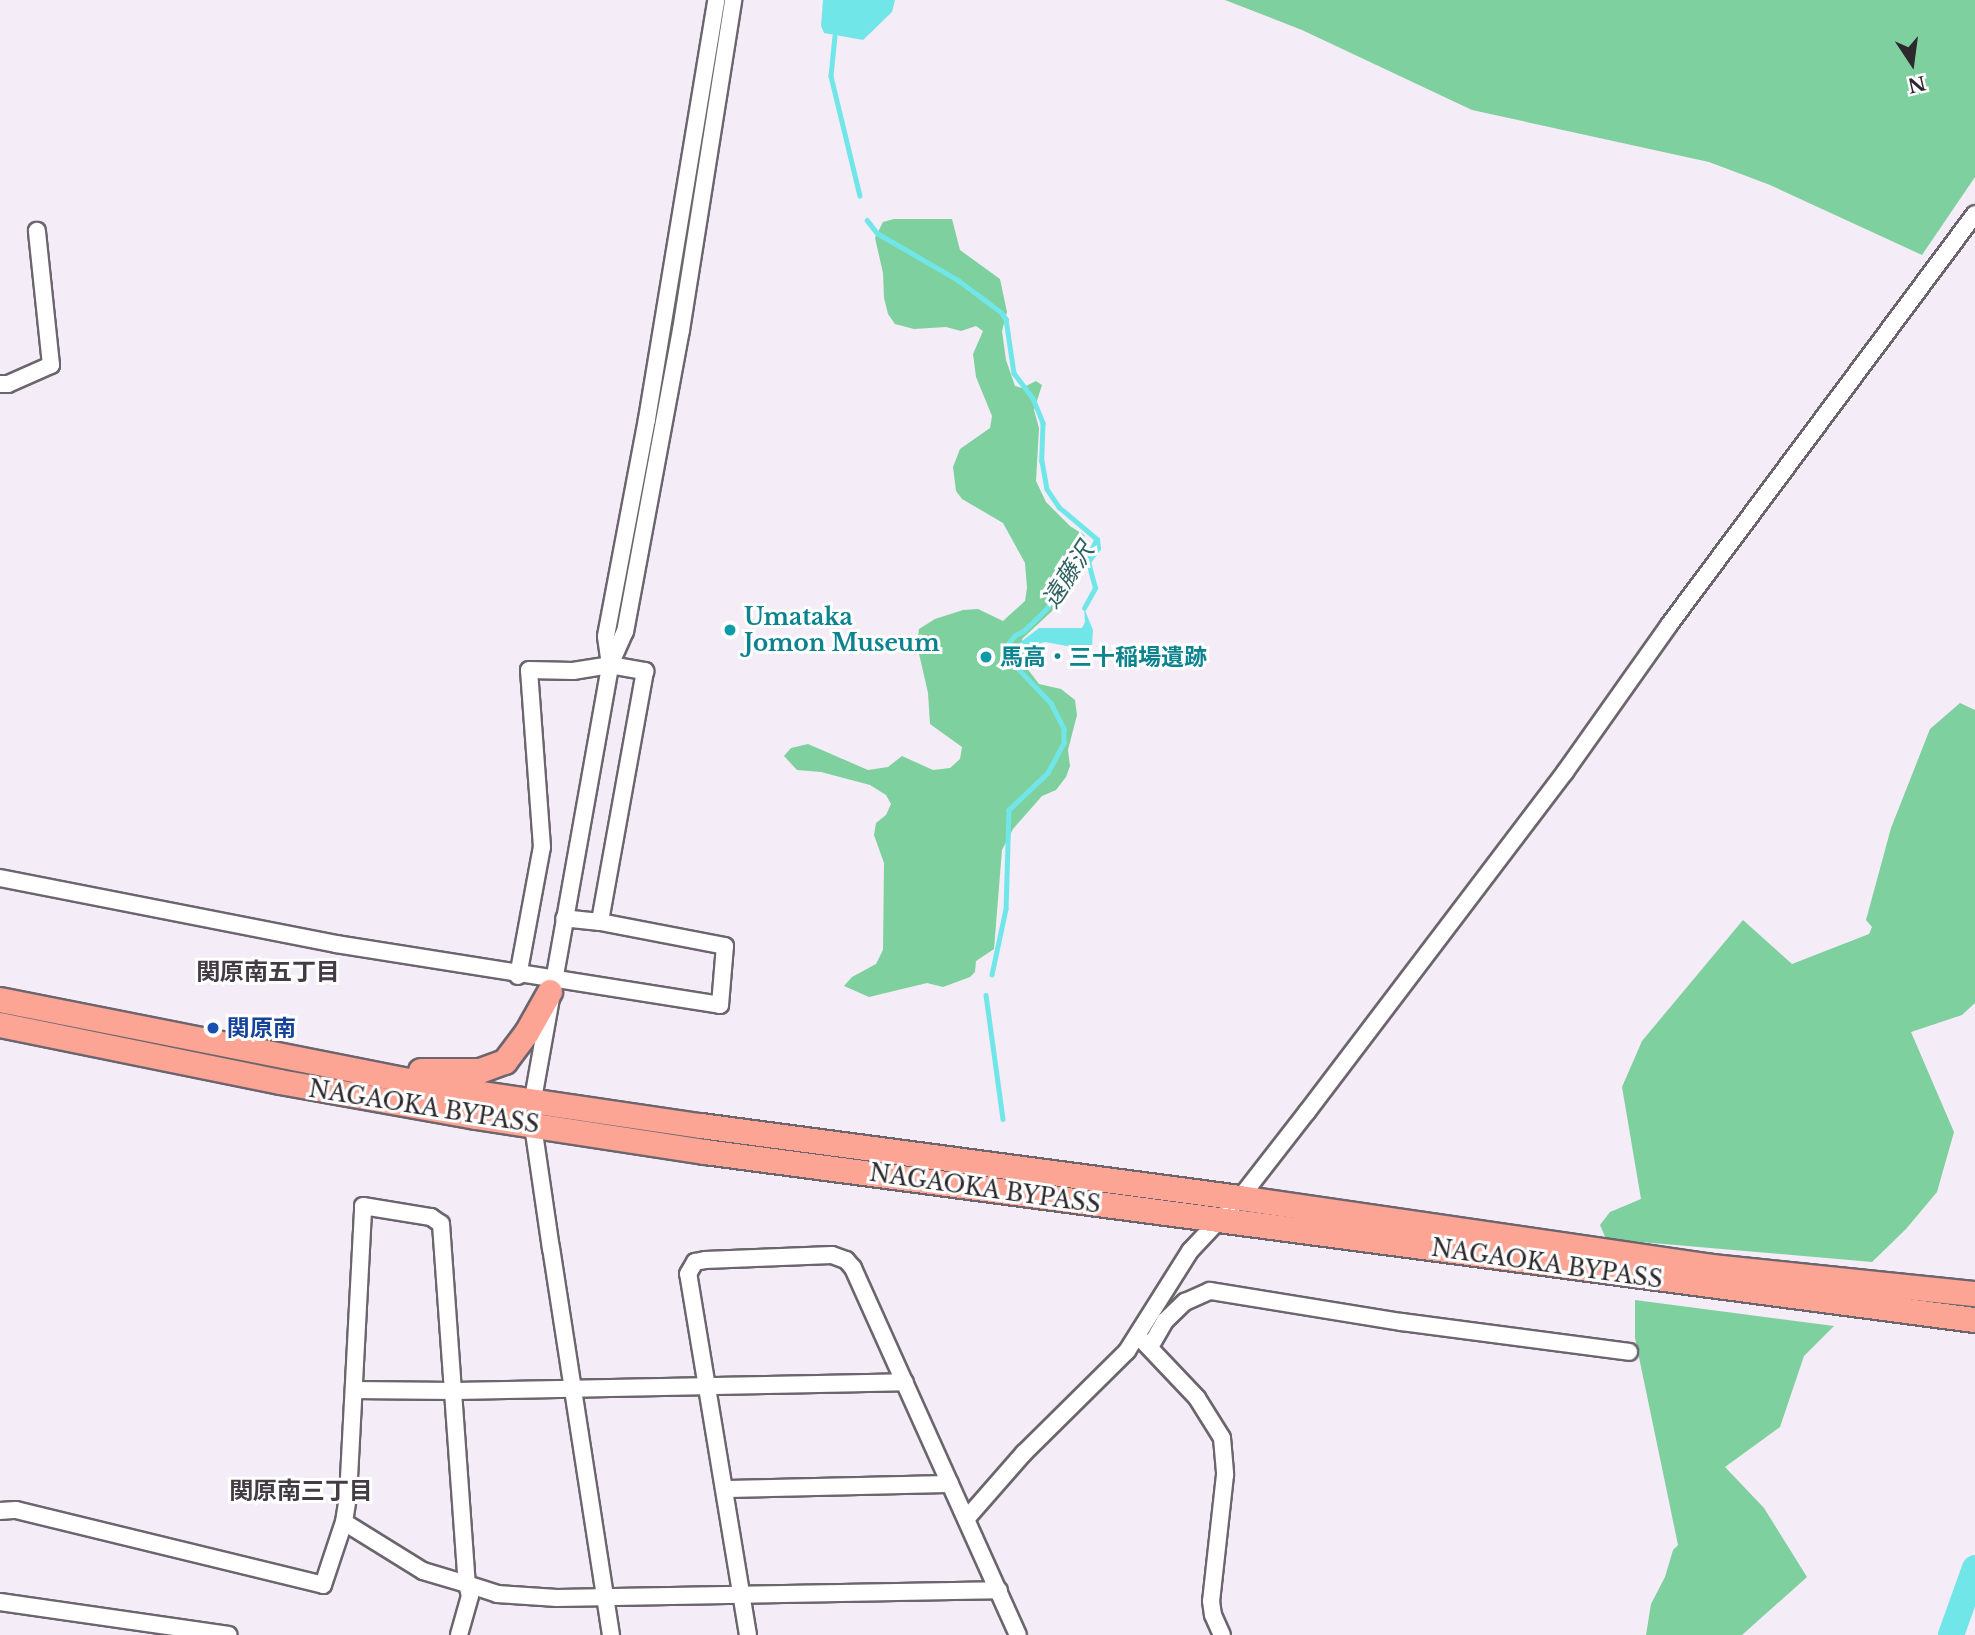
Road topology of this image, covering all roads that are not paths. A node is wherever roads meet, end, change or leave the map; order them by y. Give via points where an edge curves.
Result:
1 (716, 0) edge
2 (733, 0) edge
3 (1975, 214) edge
4 (37, 231) dead end
5 (0, 384) edge
6 (610, 665) junction
7 (0, 878) edge
8 (564, 918) junction
9 (600, 922) junction
10 (518, 976) junction
11 (551, 986) junction
12 (0, 1000) edge
13 (0, 1025) edge
14 (340, 1067) junction
15 (533, 1099) junction
16 (533, 1125) junction
17 (1240, 1198) junction
18 (1220, 1220) junction
19 (1975, 1294) edge
20 (1975, 1320) edge
21 (1143, 1342) junction
22 (1629, 1352) dead end
23 (905, 1382) junction
24 (707, 1386) junction
25 (574, 1389) junction
26 (354, 1390) junction
27 (455, 1391) junction
28 (950, 1484) junction
29 (725, 1489) junction
30 (0, 1511) edge
31 (967, 1518) junction
32 (344, 1522) junction
33 (467, 1584) junction
34 (999, 1590) junction
35 (740, 1595) junction
36 (606, 1598) junction
37 (0, 1602) edge
38 (133, 1627) edge
39 (229, 1635) edge
40 (458, 1635) edge
41 (611, 1635) edge
42 (748, 1635) edge
43 (1018, 1635) edge
44 (1222, 1635) edge

1 - 6 street via 606,636
2 - 6 street via 669,395 625,632
3 - 17 street via 1676,615 1565,772
4 - 5 street via 51,365
6 - 8 street
6 - 9 street via 645,671
6 - 10 street via 573,671 529,670 542,847
7 - 10 street
8 - 9 street
8 - 11 street
9 - 11 street via 725,946 720,1005
10 - 11 street
11 - 14 highway via 513,1055 492,1068 466,1072
11 - 15 street
12 - 14 highway, NAGAOKA BYPASS
13 - 16 highway, NAGAOKA BYPASS via 184,1065
14 - 15 highway, NAGAOKA BYPASS via 449,1089
15 - 16 street
15 - 17 highway, NAGAOKA BYPASS
16 - 18 highway, NAGAOKA BYPASS
16 - 25 street
17 - 18 street
17 - 19 highway, NAGAOKA BYPASS via 1712,1267
18 - 20 highway, NAGAOKA BYPASS
18 - 21 street via 1190,1251
21 - 22 street via 1185,1302 1210,1291
21 - 31 street via 1064,1412
21 - 44 street via 1209,1414 1222,1438 1225,1475 1211,1601
23 - 24 street
23 - 24 street via 853,1268 832,1255 695,1262 688,1274
23 - 28 street
24 - 25 street
24 - 29 street
25 - 27 street
25 - 36 street
26 - 27 street
26 - 27 street via 363,1206 431,1217 441,1224
26 - 32 street
27 - 33 street
28 - 29 street
28 - 31 street
29 - 35 street
30 - 32 street via 16,1510 323,1585
31 - 34 street
32 - 33 street via 423,1571
33 - 36 street via 525,1598
33 - 40 street via 470,1596
34 - 35 street
34 - 43 street
35 - 36 street
35 - 42 street
36 - 41 street
37 - 38 street
38 - 39 street

